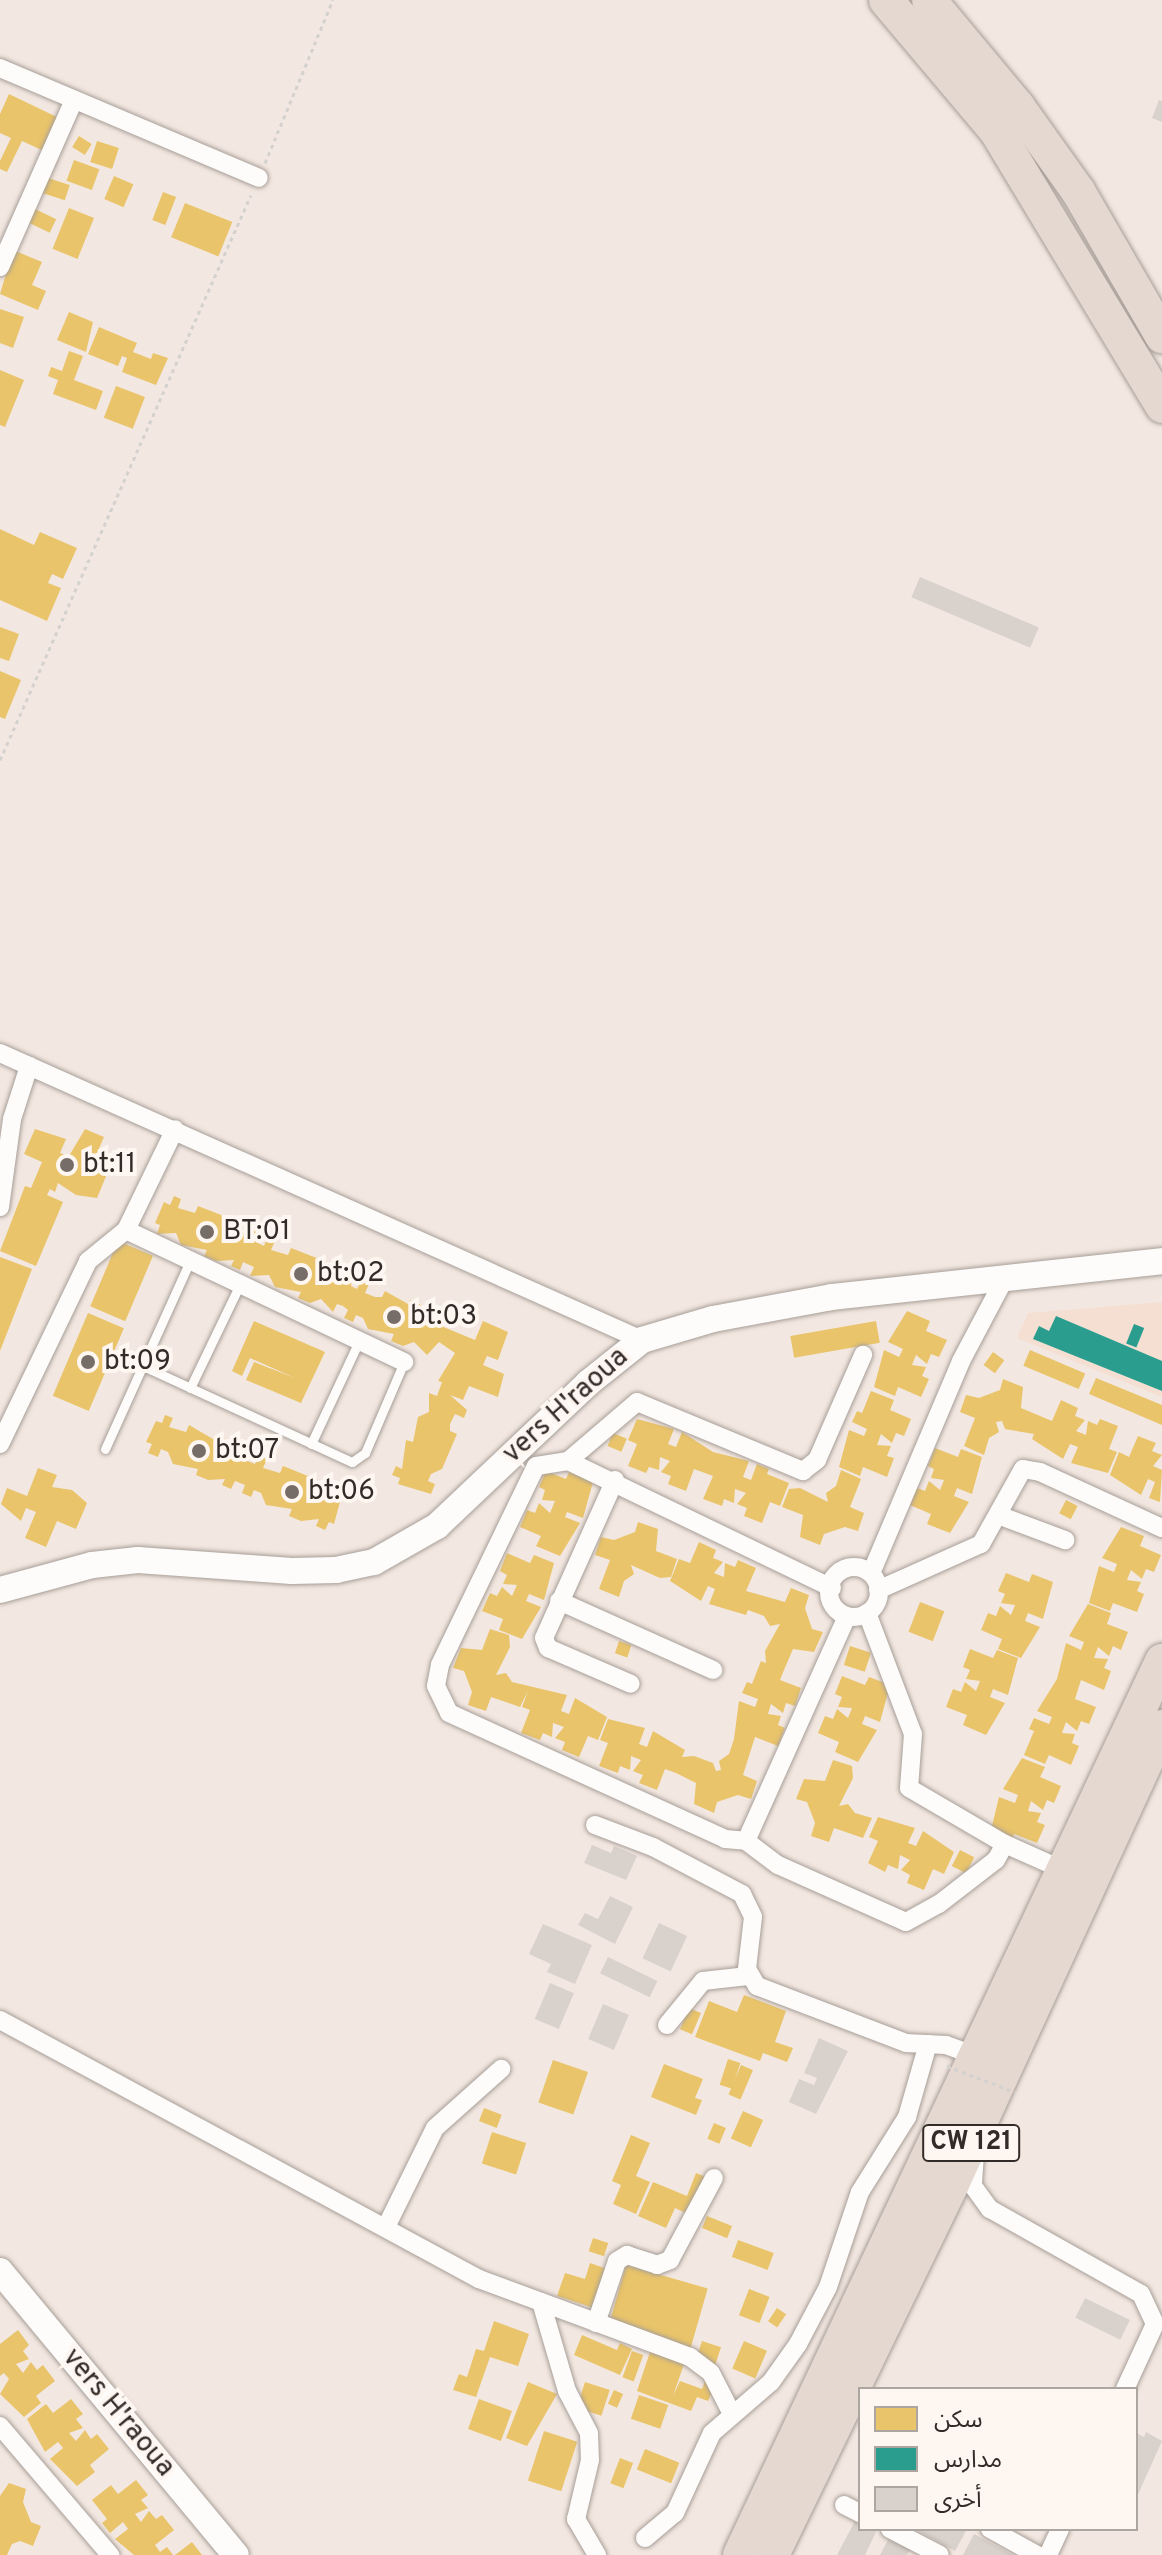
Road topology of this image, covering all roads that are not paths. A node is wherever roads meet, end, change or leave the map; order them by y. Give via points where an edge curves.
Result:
1 (886, 0) edge
2 (929, 0) edge
3 (0, 68) edge
4 (74, 100) junction
5 (259, 178) road end
6 (0, 267) edge
7 (1162, 336) edge
8 (1162, 406) edge
9 (10, 1061) edge
10 (175, 1129) junction
11 (2, 1197) edge
12 (126, 1230) junction
13 (190, 1261) junction
14 (1162, 1261) edge
15 (1005, 1278) junction
16 (240, 1284) junction
17 (642, 1340) junction
18 (359, 1341) junction
19 (863, 1355) dead end
20 (404, 1362) joint
21 (143, 1366) junction
22 (190, 1388) junction
23 (0, 1444) edge
24 (311, 1444) junction
25 (105, 1449) dead end
26 (568, 1461) junction
27 (615, 1480) junction
28 (998, 1515) junction
29 (1162, 1528) edge
30 (1065, 1540) dead end
31 (872, 1571) junction
32 (832, 1588) junction
33 (0, 1590) edge
34 (878, 1590) junction
35 (559, 1601) junction
36 (867, 1613) junction
37 (846, 1619) junction
38 (1162, 1661) edge
39 (713, 1670) dead end
40 (631, 1684) dead end
41 (1162, 1727) edge
42 (595, 1825) dead end
43 (746, 1841) junction
44 (1005, 1844) junction
45 (1061, 1869) junction
46 (748, 1976) junction
47 (0, 2020) edge
48 (667, 2025) dead end
49 (928, 2044) junction
50 (960, 2060) junction
51 (501, 2069) dead end
52 (977, 2131) junction
53 (714, 2178) dead end
54 (387, 2225) junction
55 (0, 2271) edge
56 (541, 2302) junction
57 (596, 2323) junction
58 (1126, 2387) edge
59 (732, 2414) junction
60 (0, 2426) edge
61 (894, 2531) edge
62 (994, 2531) edge
63 (1059, 2531) edge
64 (645, 2538) dead end
65 (110, 2555) edge
66 (236, 2555) edge
67 (597, 2555) edge
68 (740, 2555) edge
69 (772, 2555) edge
70 (940, 2555) edge
71 (1037, 2555) edge
72 (1048, 2555) edge

1 - 8 highway via 997,132
2 - 7 highway via 1018,107 1078,191
3 - 4 street
4 - 5 street
4 - 6 street
9 - 10 street
9 - 11 street via 12,1119
10 - 12 street
10 - 17 street
12 - 13 street
12 - 23 street via 88,1261
13 - 16 street
13 - 21 lane
14 - 15 street, vers H'raoua
15 - 17 street, vers H'raoua via 832,1297 713,1319
15 - 31 street via 961,1361
16 - 18 street
16 - 22 lane
17 - 33 street, vers H'raoua via 588,1383 437,1526 374,1562 292,1571 138,1560 92,1565
18 - 20 street
18 - 24 lane
19 - 26 street via 817,1460 803,1471 637,1402
20 - 24 lane via 365,1453 352,1462
21 - 22 lane
21 - 25 lane
22 - 24 lane
26 - 27 street
26 - 43 street via 536,1466 440,1665 436,1686 449,1713 725,1839
27 - 32 street
27 - 35 street
28 - 29 street via 1017,1474 1031,1469
28 - 30 street
28 - 34 street via 981,1544
31 - 32 street via 849,1567
31 - 34 street
32 - 37 street via 831,1602
34 - 36 street
35 - 39 street
35 - 40 street via 544,1638 548,1648
36 - 37 street
36 - 44 street via 913,1734 909,1788
37 - 43 street
38 - 45 highway
41 - 52 highway, CW 121
42 - 46 street via 653,1847 742,1894 753,1917
43 - 44 street via 778,1865 906,1922 996,1860
44 - 45 street
45 - 50 highway
46 - 48 street via 703,1981
46 - 49 street via 763,1989 901,2041
47 - 54 street
49 - 50 street
49 - 59 street via 907,2117 860,2192 828,2287 771,2382
50 - 68 highway
51 - 54 street via 444,2117 427,2139
52 - 58 street via 973,2186 990,2209 1141,2294 1155,2324
52 - 69 highway, CW 121
53 - 57 street via 670,2260 657,2265 627,2255 617,2261
54 - 56 street via 479,2279
55 - 66 street, vers H'raoua
56 - 57 street
56 - 67 street via 567,2391 589,2433 590,2460 576,2519
57 - 59 street via 690,2357 711,2373
59 - 64 street via 712,2433 675,2513
60 - 65 street
61 - 70 street
62 - 71 street
63 - 72 street

